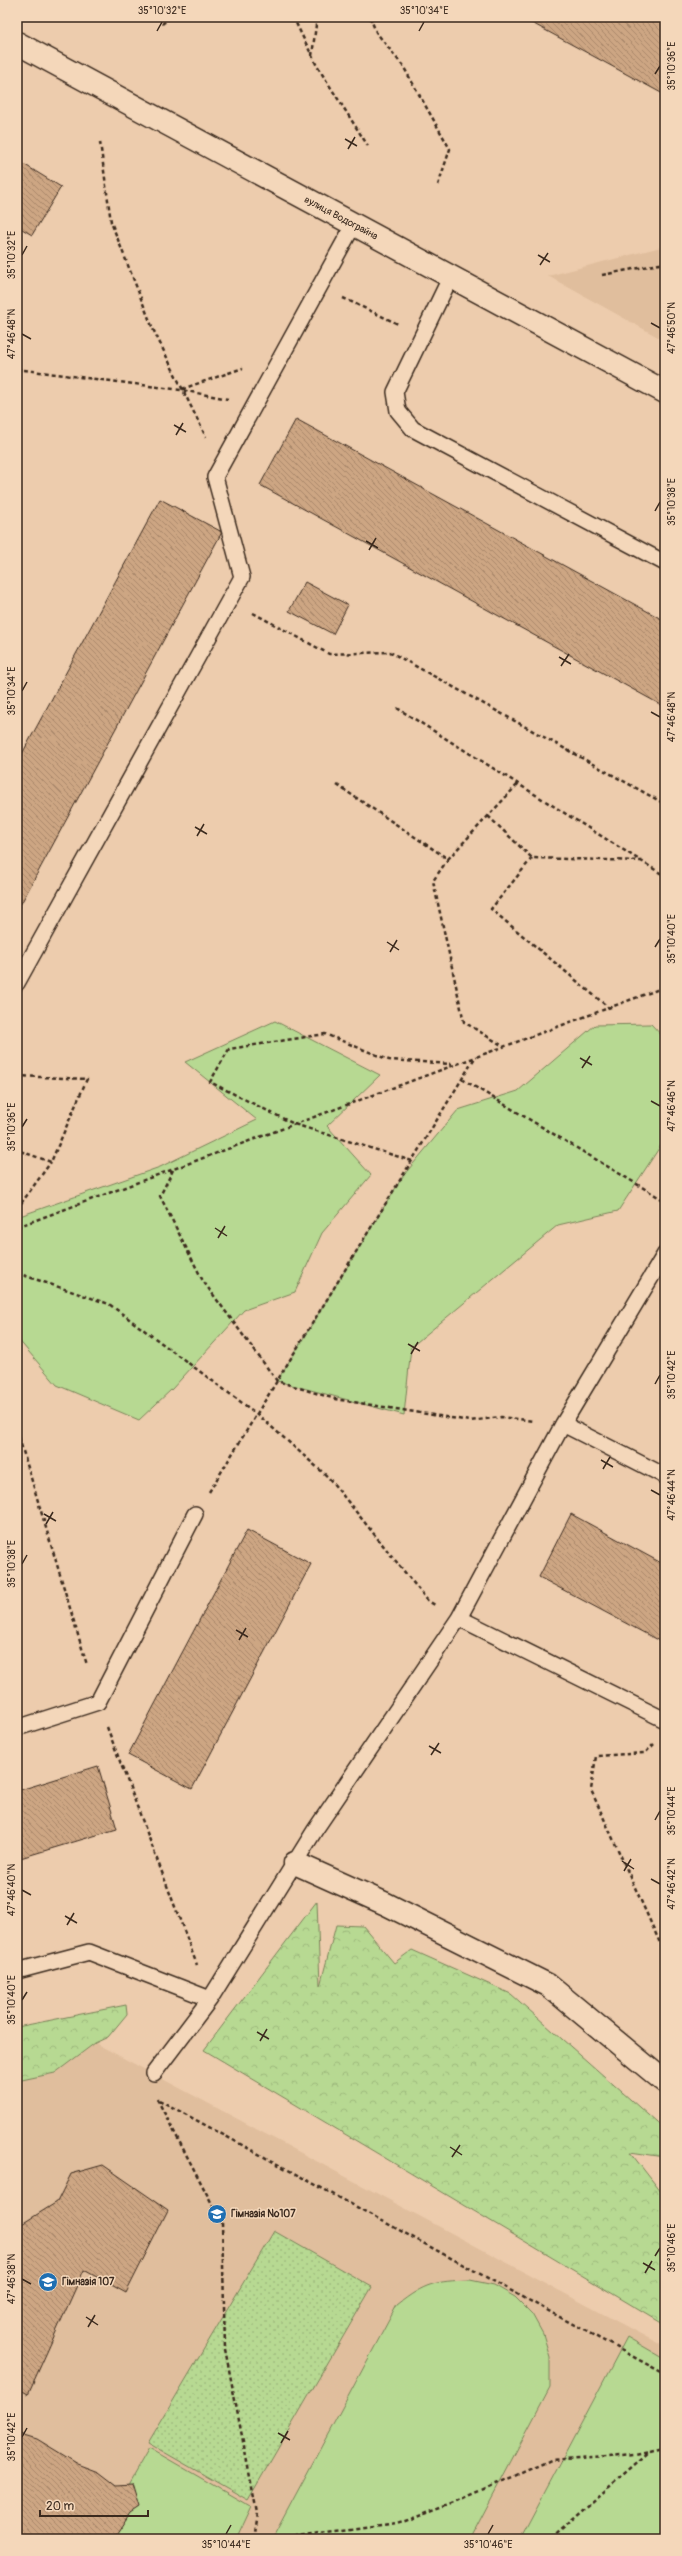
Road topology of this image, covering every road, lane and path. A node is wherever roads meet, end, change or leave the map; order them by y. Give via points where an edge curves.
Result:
1 (171, 17) edge
2 (293, 17) edge
3 (317, 17) edge
4 (370, 17) edge
5 (162, 24) dead end
6 (17, 43) edge
7 (312, 56) junction
8 (100, 142) dead end
9 (368, 146) dead end
10 (438, 185) dead end
11 (354, 224) junction
12 (665, 263) edge
13 (602, 275) dead end
14 (451, 276) junction
15 (319, 288) junction
16 (423, 334) junction
17 (284, 355) junction
18 (17, 369) edge
19 (181, 390) junction
20 (665, 392) edge
21 (257, 404) junction
22 (226, 458) junction
23 (665, 563) edge
24 (229, 600) junction
25 (397, 708) dead end
26 (518, 784) junction
27 (337, 785) dead end
28 (665, 804) edge
29 (488, 816) junction
30 (532, 858) junction
31 (448, 859) junction
32 (641, 862) junction
33 (665, 876) edge
34 (17, 983) edge
35 (665, 988) edge
36 (609, 1008) junction
37 (503, 1046) junction
38 (476, 1056) junction
39 (453, 1064) junction
40 (17, 1076) edge
41 (462, 1079) junction
42 (294, 1124) junction
43 (17, 1150) edge
44 (412, 1161) junction
45 (51, 1162) junction
46 (173, 1169) junction
47 (665, 1201) edge
48 (17, 1209) edge
49 (17, 1228) edge
50 (665, 1254) edge
51 (17, 1273) edge
52 (277, 1381) junction
53 (257, 1414) junction
54 (563, 1424) junction
55 (17, 1431) edge
56 (665, 1476) edge
57 (195, 1514) joint
58 (459, 1618) junction
59 (98, 1702) junction
60 (665, 1720) edge
61 (17, 1728) edge
62 (655, 1742) dead end
63 (295, 1863) junction
64 (665, 1954) edge
65 (17, 1971) edge
66 (210, 1999) junction
67 (154, 2074) joint
68 (665, 2082) edge
69 (157, 2098) junction
70 (665, 2374) edge
71 (665, 2448) edge
72 (650, 2451) junction
73 (253, 2539) edge
74 (273, 2539) edge
75 (550, 2539) edge

1 - 5 path
2 - 7 path
3 - 7 path
4 - 10 path via 376,32 403,66 450,149
6 - 11 street, вулиця Водограйна
7 - 9 path
8 - 19 path via 111,222 153,329
11 - 14 street, вулиця Водограйна
11 - 15 lane
12 - 13 path
14 - 16 lane
14 - 20 street, вулиця Водограйна
15 - 16 path
15 - 17 lane
16 - 23 lane via 395,392 398,411 414,429
17 - 19 path
17 - 21 lane
18 - 19 path
19 - 21 path
19 - 22 path via 214,452
21 - 22 lane
22 - 24 lane via 215,478 242,577
24 - 28 path via 329,654 390,652
24 - 34 lane
25 - 26 path
26 - 29 path
26 - 32 path
27 - 31 path
29 - 30 path
29 - 31 path
30 - 32 path
30 - 36 path via 491,909
31 - 37 path via 433,881 464,1022
32 - 33 path
35 - 36 path
36 - 37 path
37 - 38 path
38 - 39 path
38 - 41 path
39 - 42 path
39 - 42 path via 388,1060 325,1034 229,1049 210,1082
40 - 45 path via 87,1080
41 - 44 path
41 - 47 path
42 - 44 path
42 - 46 path
43 - 45 path
44 - 52 path
45 - 48 path
46 - 49 path
46 - 52 path via 160,1196 202,1281
50 - 54 lane
51 - 53 path via 109,1304
52 - 53 path
52 - 54 path via 335,1398 470,1421 501,1417
53 - 57 path
53 - 58 path via 328,1477 428,1601
54 - 56 lane
54 - 58 lane
55 - 59 path
57 - 59 lane
58 - 60 lane
58 - 63 lane
59 - 61 lane
59 - 66 path
62 - 64 path via 645,1753 596,1756 592,1790
63 - 66 lane
63 - 68 street via 386,1904 548,1985
65 - 66 lane via 89,1952
66 - 67 lane
67 - 69 path
69 - 70 path
69 - 73 path via 222,2223 225,2349 257,2514
71 - 72 path
72 - 74 path via 552,2460 455,2502 396,2523
72 - 75 path

